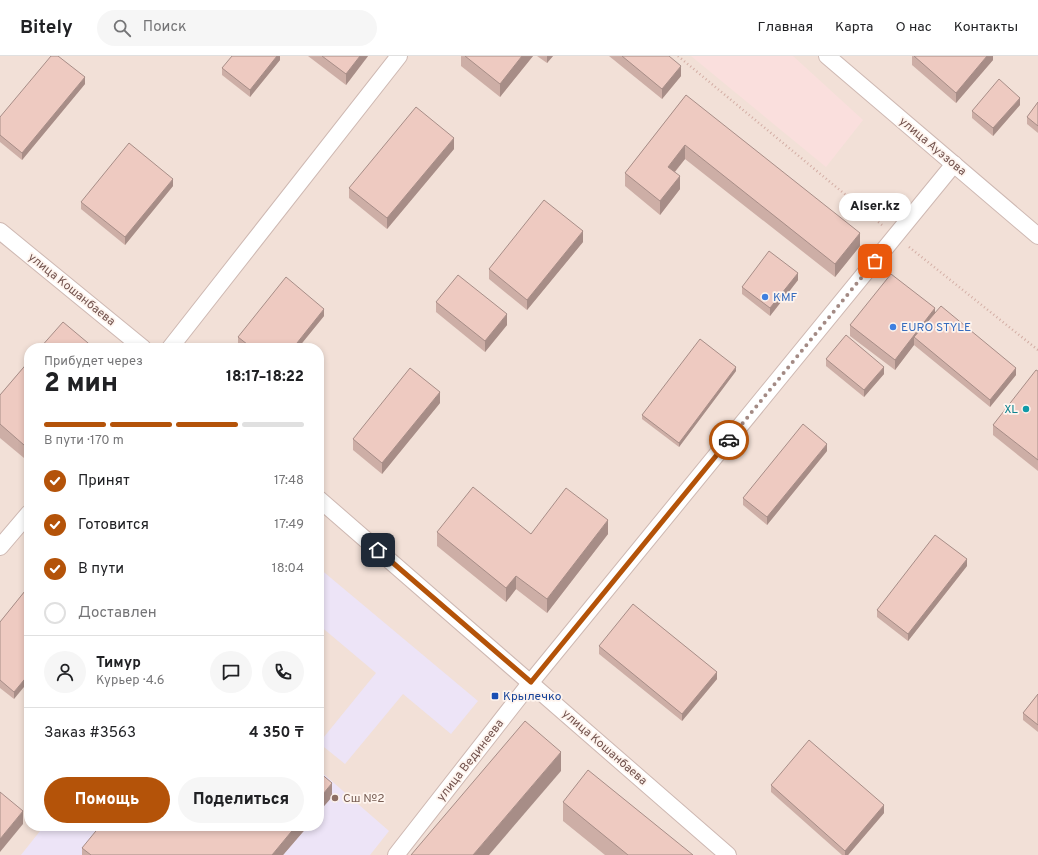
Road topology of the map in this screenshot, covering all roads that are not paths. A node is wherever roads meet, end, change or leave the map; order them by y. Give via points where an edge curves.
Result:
1 (399, 56) edge
2 (827, 56) edge
3 (954, 164) junction
4 (0, 231) edge
5 (1038, 236) edge
6 (137, 343) edge
7 (174, 343) edge
8 (324, 503) edge
9 (24, 519) edge
10 (0, 547) edge
11 (531, 682) junction
12 (396, 855) edge
13 (728, 855) edge

1 - 7 street
2 - 3 street, улица Ауэзова
3 - 5 street, улица Ауэзова
3 - 11 street, улица Вединеева
4 - 6 street, улица Кошанбаева
8 - 11 street, улица Кошанбаева
9 - 10 street
11 - 12 street, улица Вединеева
11 - 13 street, улица Кошанбаева

